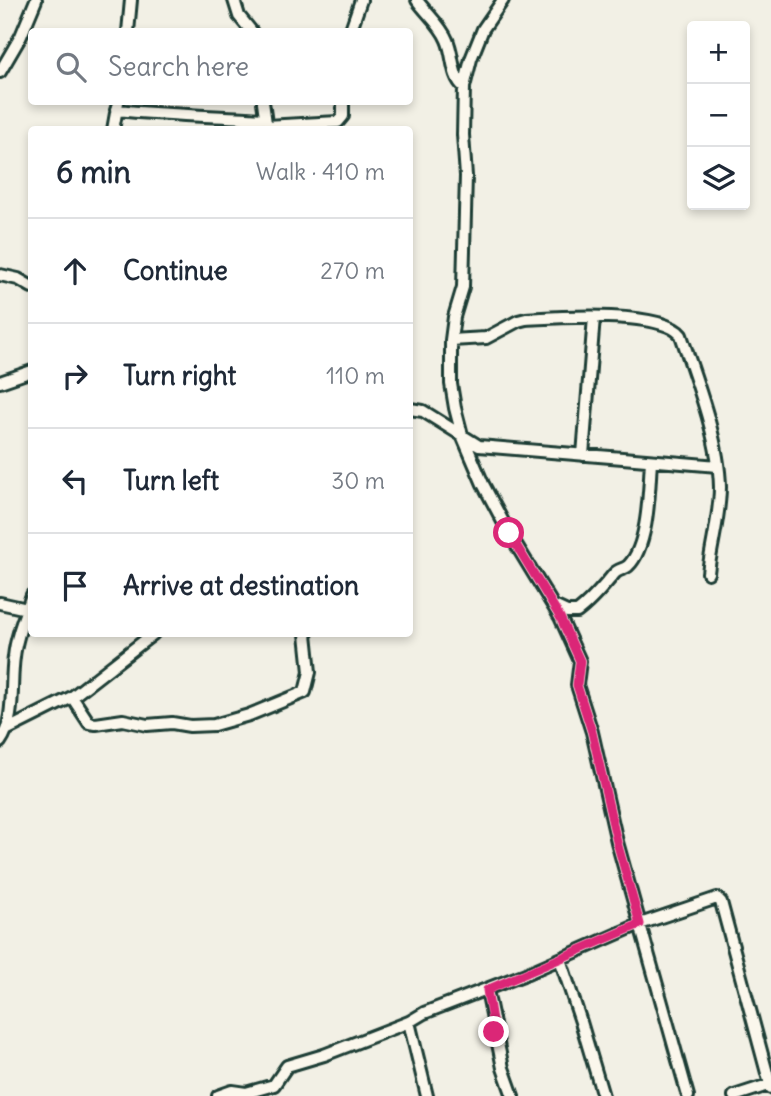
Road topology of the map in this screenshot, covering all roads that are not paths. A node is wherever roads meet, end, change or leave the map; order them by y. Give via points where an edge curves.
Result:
1 (36, 0) edge
2 (131, 0) edge
3 (234, 0) edge
4 (360, 0) edge
5 (417, 0) edge
6 (503, 0) edge
7 (128, 28) edge
8 (249, 28) edge
9 (351, 28) edge
10 (0, 72) edge
11 (464, 87) junction
12 (263, 105) edge
13 (343, 105) edge
14 (117, 106) edge
15 (266, 125) edge
16 (114, 126) edge
17 (0, 275) edge
18 (28, 285) edge
19 (594, 317) junction
20 (451, 340) junction
21 (28, 372) edge
22 (0, 382) edge
23 (413, 409) edge
24 (462, 435) junction
25 (583, 455) junction
26 (651, 461) junction
27 (718, 466) junction
28 (708, 573) dead end
29 (0, 603) edge
30 (28, 606) edge
31 (553, 606) junction
32 (27, 609) junction
33 (149, 637) edge
34 (306, 637) edge
35 (72, 697) junction
36 (0, 708) edge
37 (9, 716) junction
38 (6, 730) junction
39 (0, 742) edge
40 (640, 924) junction
41 (560, 959) junction
42 (487, 990) junction
43 (409, 1022) junction
44 (771, 1085) edge
45 (233, 1094) edge
46 (218, 1096) edge
47 (427, 1096) edge
48 (513, 1096) edge
49 (603, 1096) edge
50 (688, 1096) edge
51 (734, 1096) edge

1 - 10 street
2 - 7 street
3 - 8 street
4 - 9 street
5 - 11 street via 445,35 455,75
6 - 11 street via 483,29
11 - 20 street via 463,287
12 - 15 street
13 - 15 street via 338,122
14 - 15 street
14 - 16 street
17 - 18 street
19 - 20 street via 526,319 486,338
19 - 25 street
19 - 27 street via 650,320 681,335
20 - 24 street via 451,384
21 - 22 street
23 - 24 street
24 - 25 street via 479,446
24 - 31 street via 509,533
25 - 26 street
26 - 27 street
26 - 31 street via 640,541 629,563 577,612
27 - 28 street via 718,507
29 - 32 street
30 - 32 street
31 - 40 street via 580,661 577,685
32 - 37 street via 14,657
33 - 35 street
34 - 35 street via 310,672 305,692 214,724 89,723
35 - 38 street
36 - 37 street
37 - 38 street
38 - 39 street
40 - 41 street
40 - 44 street via 710,899 721,902
40 - 50 street
41 - 42 street
41 - 49 street
42 - 43 street
42 - 48 street
43 - 45 street via 287,1066 274,1085
43 - 47 street
44 - 51 street
45 - 46 street

